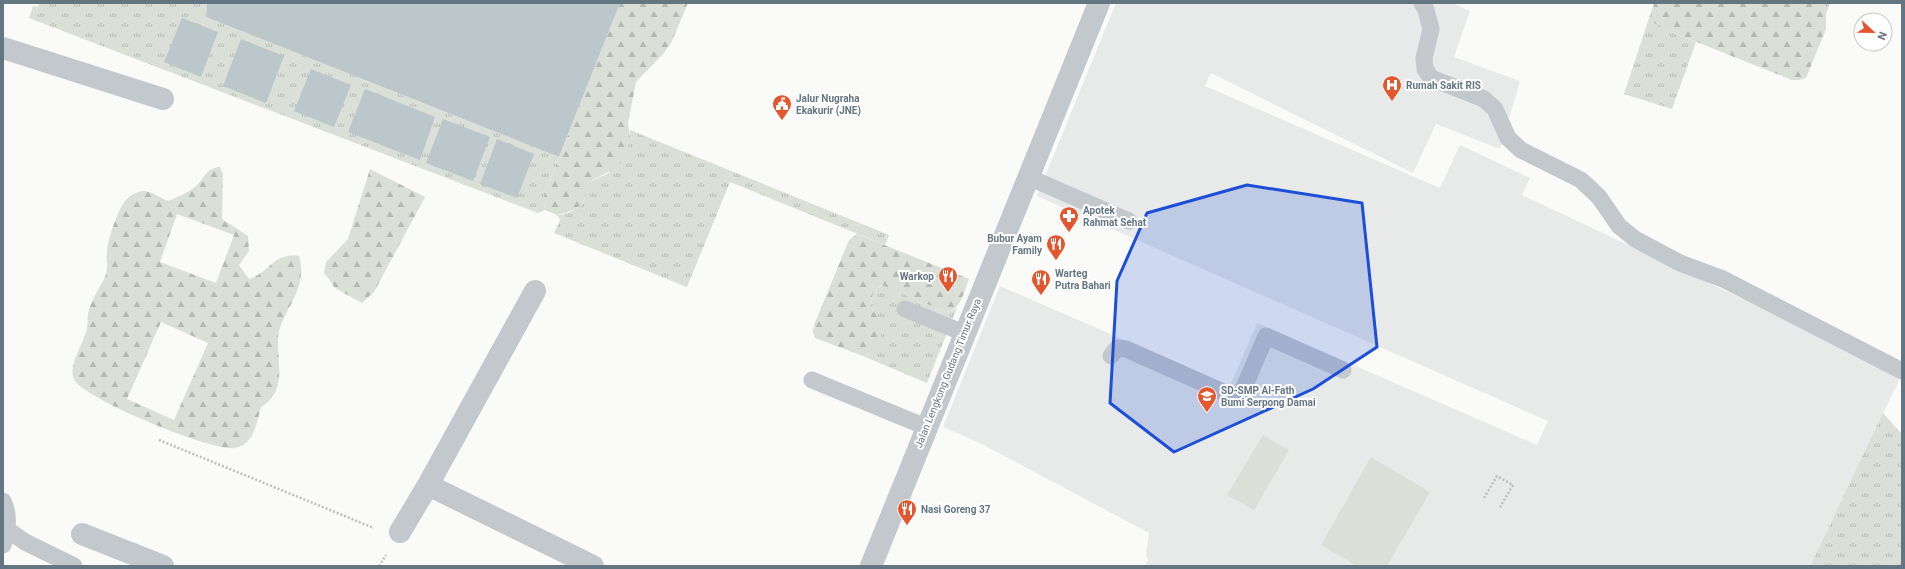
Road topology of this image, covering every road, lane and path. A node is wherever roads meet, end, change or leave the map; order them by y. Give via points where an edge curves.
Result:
1 (1099, 3) edge
2 (1422, 3) edge
3 (3, 48) edge
4 (163, 99) dead end
5 (1028, 177) junction
6 (1129, 221) dead end
7 (535, 291) dead end
8 (905, 309) dead end
9 (964, 333) junction
10 (1111, 356) dead end
11 (1343, 370) dead end
12 (1902, 370) edge
13 (812, 380) dead end
14 (926, 427) junction
15 (159, 440) dead end
16 (428, 485) junction
17 (1484, 498) dead end
18 (3, 500) edge
19 (1500, 508) dead end
20 (400, 532) joint
21 (82, 534) dead end
22 (5, 537) edge
23 (74, 566) edge
24 (163, 566) edge
25 (593, 566) edge
26 (871, 566) edge

1 - 5 street, Jalan Lengkong Gudang Timur Raya
2 - 12 lane via 1432,29 1424,58 1425,69 1431,78 1484,99 1495,109 1508,138 1521,150 1581,180 1599,197 1619,226 1635,239
3 - 4 street
5 - 6 lane
5 - 9 street, Jalan Lengkong Gudang Timur Raya
7 - 16 street
8 - 9 lane
9 - 14 street, Jalan Lengkong Gudang Timur Raya
10 - 11 lane via 1117,348 1126,349 1239,399 1266,336
13 - 14 lane
14 - 26 street, Jalan Lengkong Gudang Timur Raya
15 - 20 path via 370,527
16 - 20 street
16 - 25 street
17 - 19 path via 1497,476 1513,485
18 - 22 lane via 6,507
21 - 24 street
22 - 23 lane via 25,542

